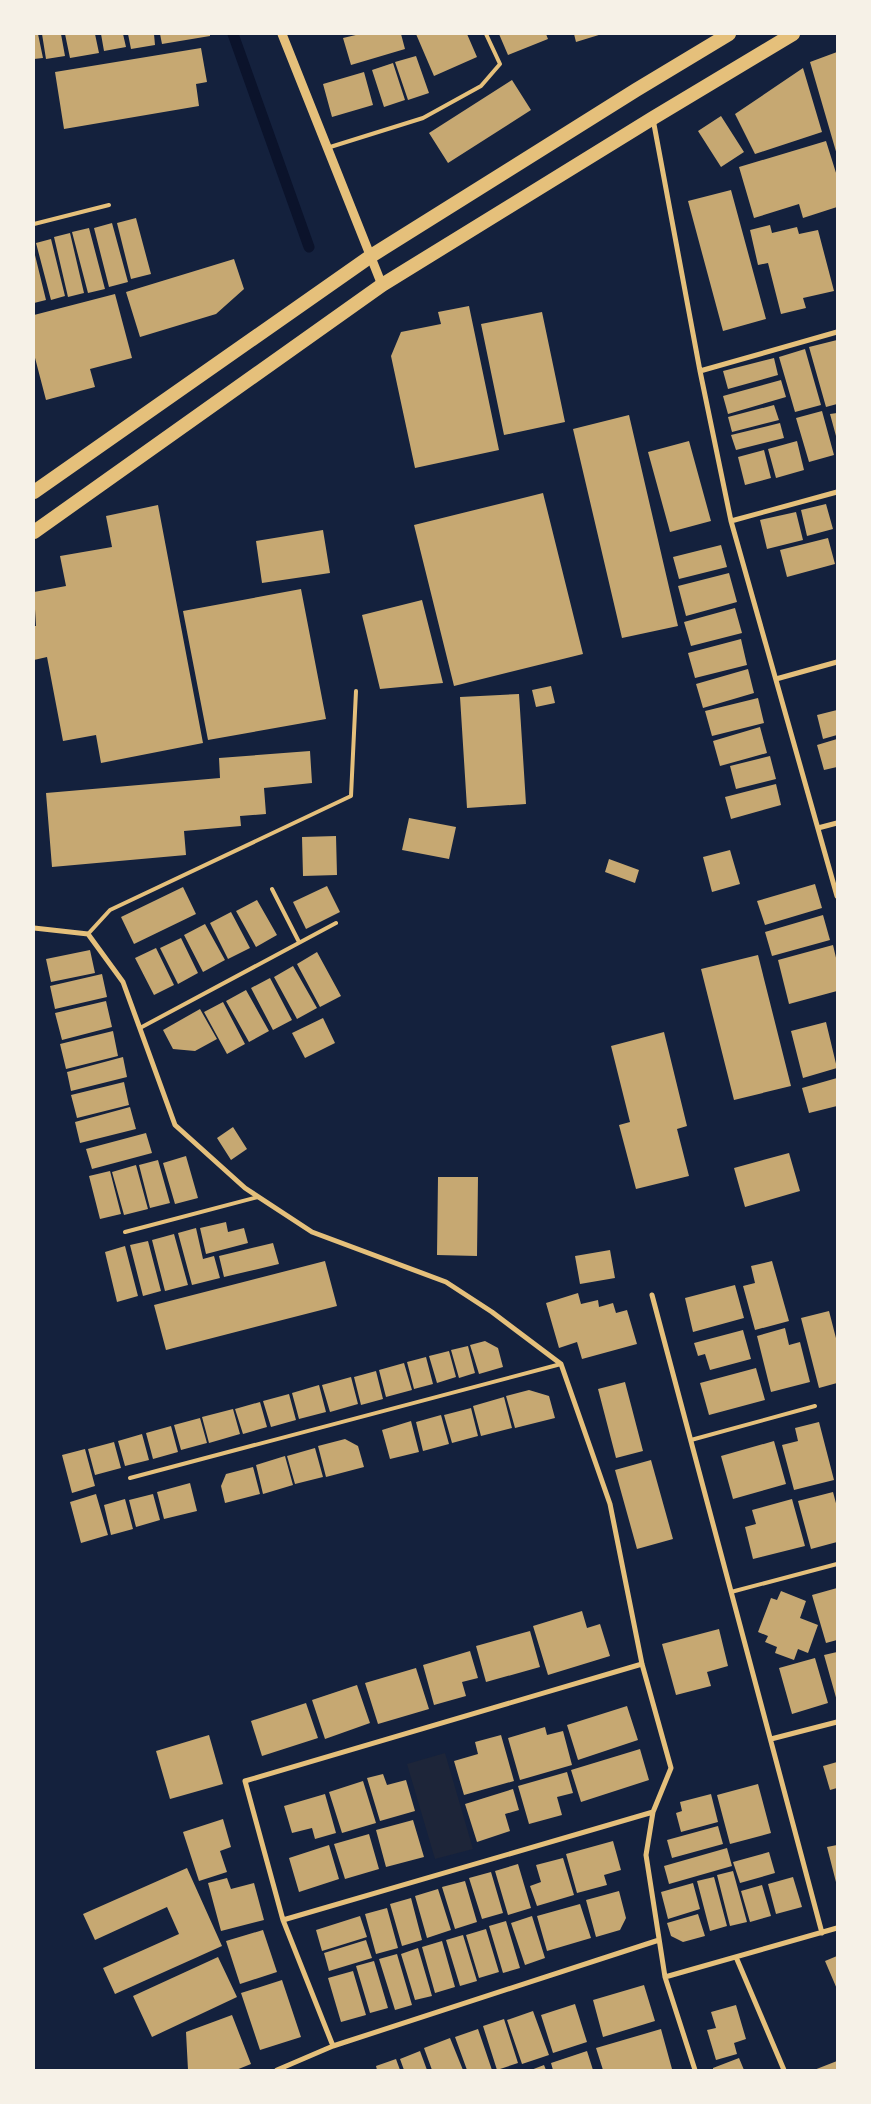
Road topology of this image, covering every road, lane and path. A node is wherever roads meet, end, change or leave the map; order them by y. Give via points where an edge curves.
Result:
1 (282, 34) edge
2 (486, 34) edge
3 (729, 34) edge
4 (794, 34) edge
5 (653, 118) junction
6 (328, 148) junction
7 (109, 205) dead end
8 (34, 224) edge
9 (371, 256) junction
10 (382, 285) junction
11 (837, 332) edge
12 (700, 371) junction
13 (34, 492) edge
14 (837, 492) edge
15 (731, 521) junction
16 (34, 532) edge
17 (837, 662) edge
18 (776, 679) junction
19 (356, 691) dead end
20 (837, 823) edge
21 (818, 828) junction
22 (272, 889) dead end
23 (837, 896) edge
24 (336, 923) dead end
25 (34, 928) edge
26 (88, 934) junction
27 (300, 942) junction
28 (140, 1028) junction
29 (258, 1197) junction
30 (125, 1232) dead end
31 (652, 1296) dead end
32 (561, 1364) junction
33 (815, 1406) dead end
34 (691, 1440) junction
35 (130, 1478) dead end
36 (837, 1564) edge
37 (731, 1592) junction
38 (642, 1664) junction
39 (837, 1722) edge
40 (771, 1739) junction
41 (653, 1812) junction
42 (283, 1920) junction
43 (837, 1928) edge
44 (822, 1932) junction
45 (659, 1940) junction
46 (736, 1957) junction
47 (664, 1977) junction
48 (333, 2046) junction
49 (277, 2070) edge
50 (695, 2070) edge
51 (784, 2070) edge

1 - 6 street
2 - 6 lane via 500,64 481,86 422,118
3 - 9 highway
4 - 5 highway
5 - 10 highway
5 - 12 street
6 - 9 street
7 - 8 lane
9 - 10 street
9 - 13 highway
10 - 16 highway
11 - 12 street
12 - 15 street
14 - 15 street
15 - 18 street
17 - 18 street
18 - 21 street
19 - 26 lane via 350,796 110,910
20 - 21 street
21 - 23 street
22 - 27 lane
24 - 27 lane
25 - 26 street
26 - 28 street via 123,982
27 - 28 lane
28 - 29 street via 175,1125
29 - 30 lane
29 - 32 street via 312,1232 446,1282
31 - 34 street
32 - 35 lane
32 - 38 street via 610,1504
33 - 34 lane
34 - 37 street
36 - 37 lane
37 - 40 street
38 - 41 street via 671,1768
38 - 42 street via 245,1781
39 - 40 street
40 - 44 street
41 - 42 street
41 - 45 street via 646,1855
42 - 48 street
43 - 44 street
44 - 46 street
45 - 47 street
45 - 48 street
46 - 47 street
46 - 51 street
47 - 50 street
48 - 49 street

